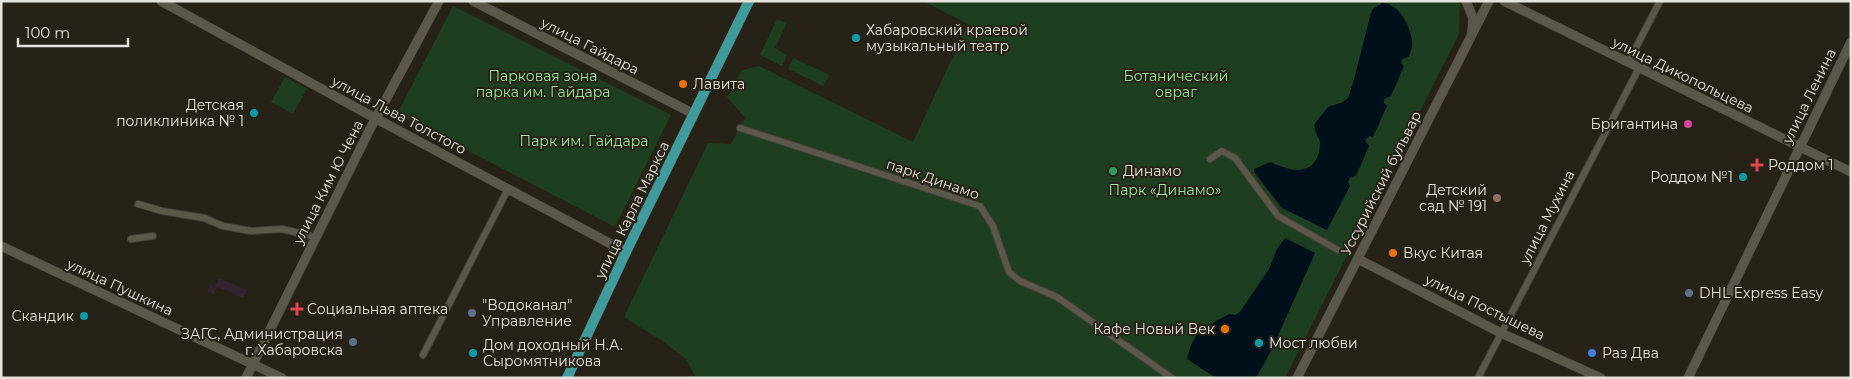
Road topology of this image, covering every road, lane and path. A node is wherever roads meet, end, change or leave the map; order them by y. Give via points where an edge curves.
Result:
1 (161, 1) edge
2 (439, 1) edge
3 (473, 1) edge
4 (749, 1) edge
5 (1466, 1) edge
6 (1489, 1) edge
7 (1504, 1) edge
8 (1660, 1) edge
9 (1471, 38) junction
10 (1851, 42) edge
11 (1628, 63) junction
12 (1638, 68) junction
13 (694, 114) junction
14 (375, 118) junction
15 (740, 128) dead end
16 (1800, 147) junction
17 (1210, 159) dead end
18 (1851, 172) edge
19 (508, 189) junction
20 (138, 204) dead end
21 (153, 236) dead end
22 (315, 237) junction
23 (131, 238) dead end
24 (1, 246) edge
25 (1338, 250) dead end
26 (626, 252) junction
27 (1358, 259) junction
28 (1502, 333) junction
29 (423, 355) dead end
30 (253, 364) junction
31 (246, 378) edge
32 (282, 378) edge
33 (566, 378) edge
34 (1172, 378) edge
35 (1297, 378) edge
36 (1478, 378) edge
37 (1601, 378) edge
38 (1688, 378) edge

1 - 14 street, улица Льва Толстого
2 - 14 street, улица Ким Ю Чена
3 - 13 street, улица Гайдара
4 - 13 main road, улица Карла Маркса
5 - 9 street via 1472,18
6 - 9 street, Уссурийский бульвар
7 - 11 street, улица Дикопольцева
8 - 11 street
9 - 27 street, Уссурийский бульвар
10 - 16 street, улица Ленина
11 - 12 street, улица Дикопольцева
12 - 16 street, улица Дикопольцева
12 - 28 street, улица Мухина
13 - 26 main road, улица Карла Маркса
14 - 19 street, улица Льва Толстого
14 - 22 street, улица Ким Ю Чена
15 - 34 street, парк Динамо via 980,206 993,226 1009,272 1020,281 1057,297
16 - 18 street, улица Дикопольцева
16 - 38 street, улица Ленина
17 - 25 street via 1222,151 1235,158 1278,216
19 - 26 street, улица Льва Толстого
19 - 29 street
20 - 22 street via 204,218 232,228 251,231 282,229
21 - 23 street
22 - 30 street, улица Ким Ю Чена
24 - 30 street, улица Пушкина
26 - 33 main road, улица Карла Маркса
27 - 28 street, улица Постышева
27 - 35 street, Уссурийский бульвар
28 - 36 street, улица Мухина
28 - 37 street, улица Постышева
30 - 31 street, улица Ким Ю Чена
30 - 32 street, улица Пушкина

